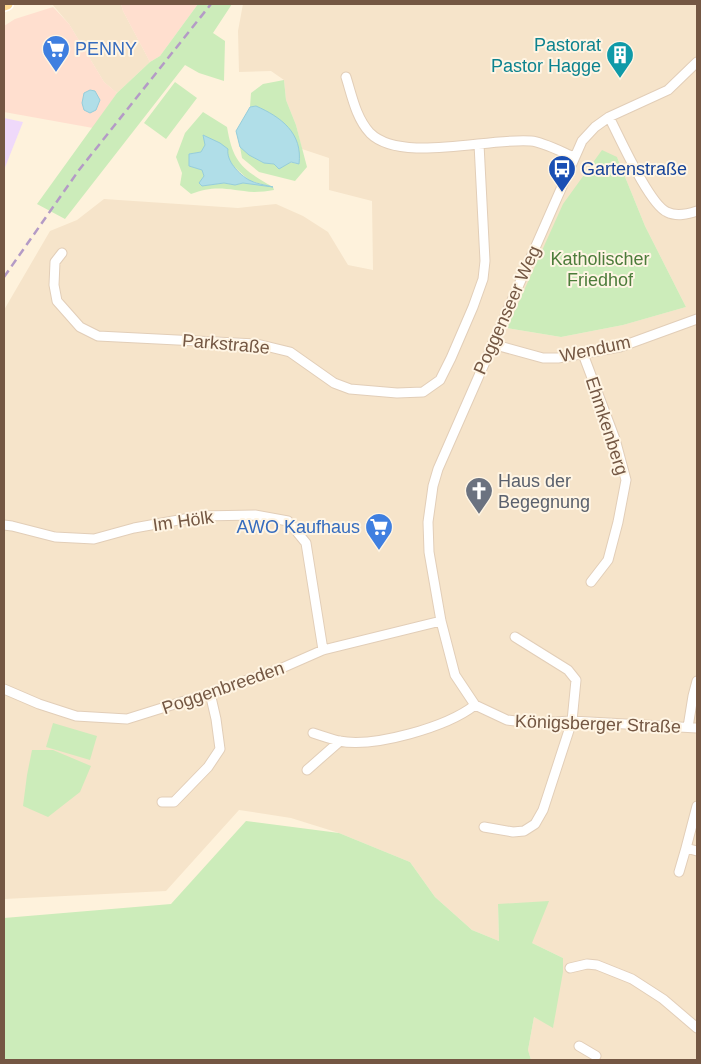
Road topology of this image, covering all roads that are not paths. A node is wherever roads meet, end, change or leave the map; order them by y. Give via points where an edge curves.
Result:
1 (697, 62) edge
2 (346, 77) dead end
3 (609, 117) junction
4 (479, 144) junction
5 (574, 157) junction
6 (697, 211) edge
7 (62, 253) dead end
8 (697, 319) edge
9 (492, 344) junction
10 (583, 354) junction
11 (4, 526) edge
12 (591, 582) dead end
13 (441, 621) junction
14 (515, 637) dead end
15 (323, 650) junction
16 (697, 681) edge
17 (4, 689) edge
18 (210, 693) junction
19 (475, 705) junction
20 (572, 721) junction
21 (692, 727) edge
22 (313, 733) dead end
23 (340, 741) junction
24 (307, 770) dead end
25 (162, 802) dead end
26 (697, 806) edge
27 (484, 827) dead end
28 (686, 848) junction
29 (697, 851) edge
30 (679, 872) dead end
31 (570, 968) dead end
32 (697, 1028) edge
33 (578, 1046) dead end
34 (598, 1059) edge

1 - 3 street, Poggenseer Weg via 668,90
2 - 4 street via 357,112 370,133 387,144 418,148
3 - 5 street, Poggenseer Weg via 582,141
3 - 6 street via 661,208 674,214
4 - 5 street via 532,141
4 - 7 street, Parkstraße via 485,261 483,278 440,380 423,392 350,389 334,383 290,352 257,344 91,334 80,327 58,302 54,285 55,262
5 - 9 street, Poggenseer Weg
8 - 10 street, Wendum via 620,347
9 - 10 street, Wendum via 543,358
9 - 13 street, Poggenseer Weg via 438,469 430,504 428,542
10 - 12 street, Ehmkenberg via 615,439 626,480 608,560
11 - 15 street, Im Hölk via 55,537 94,539 201,516 256,515 288,521 306,543
13 - 15 street, Poggenbreeden
13 - 19 street via 455,675
14 - 20 street via 568,670 576,680
15 - 18 street, Poggenbreeden
16 - 21 street
17 - 18 street, Poggenbreeden via 76,716 127,719
18 - 25 street via 220,749 208,767 174,802
19 - 20 street, Königsberger Straße via 507,720 533,723
19 - 23 street via 440,724 396,737
20 - 21 street, Königsberger Straße
20 - 27 street via 543,810 531,829 518,832
22 - 23 street
23 - 24 street
26 - 28 street
28 - 29 street
28 - 30 street
31 - 32 street via 597,965 632,979 663,999
33 - 34 street

